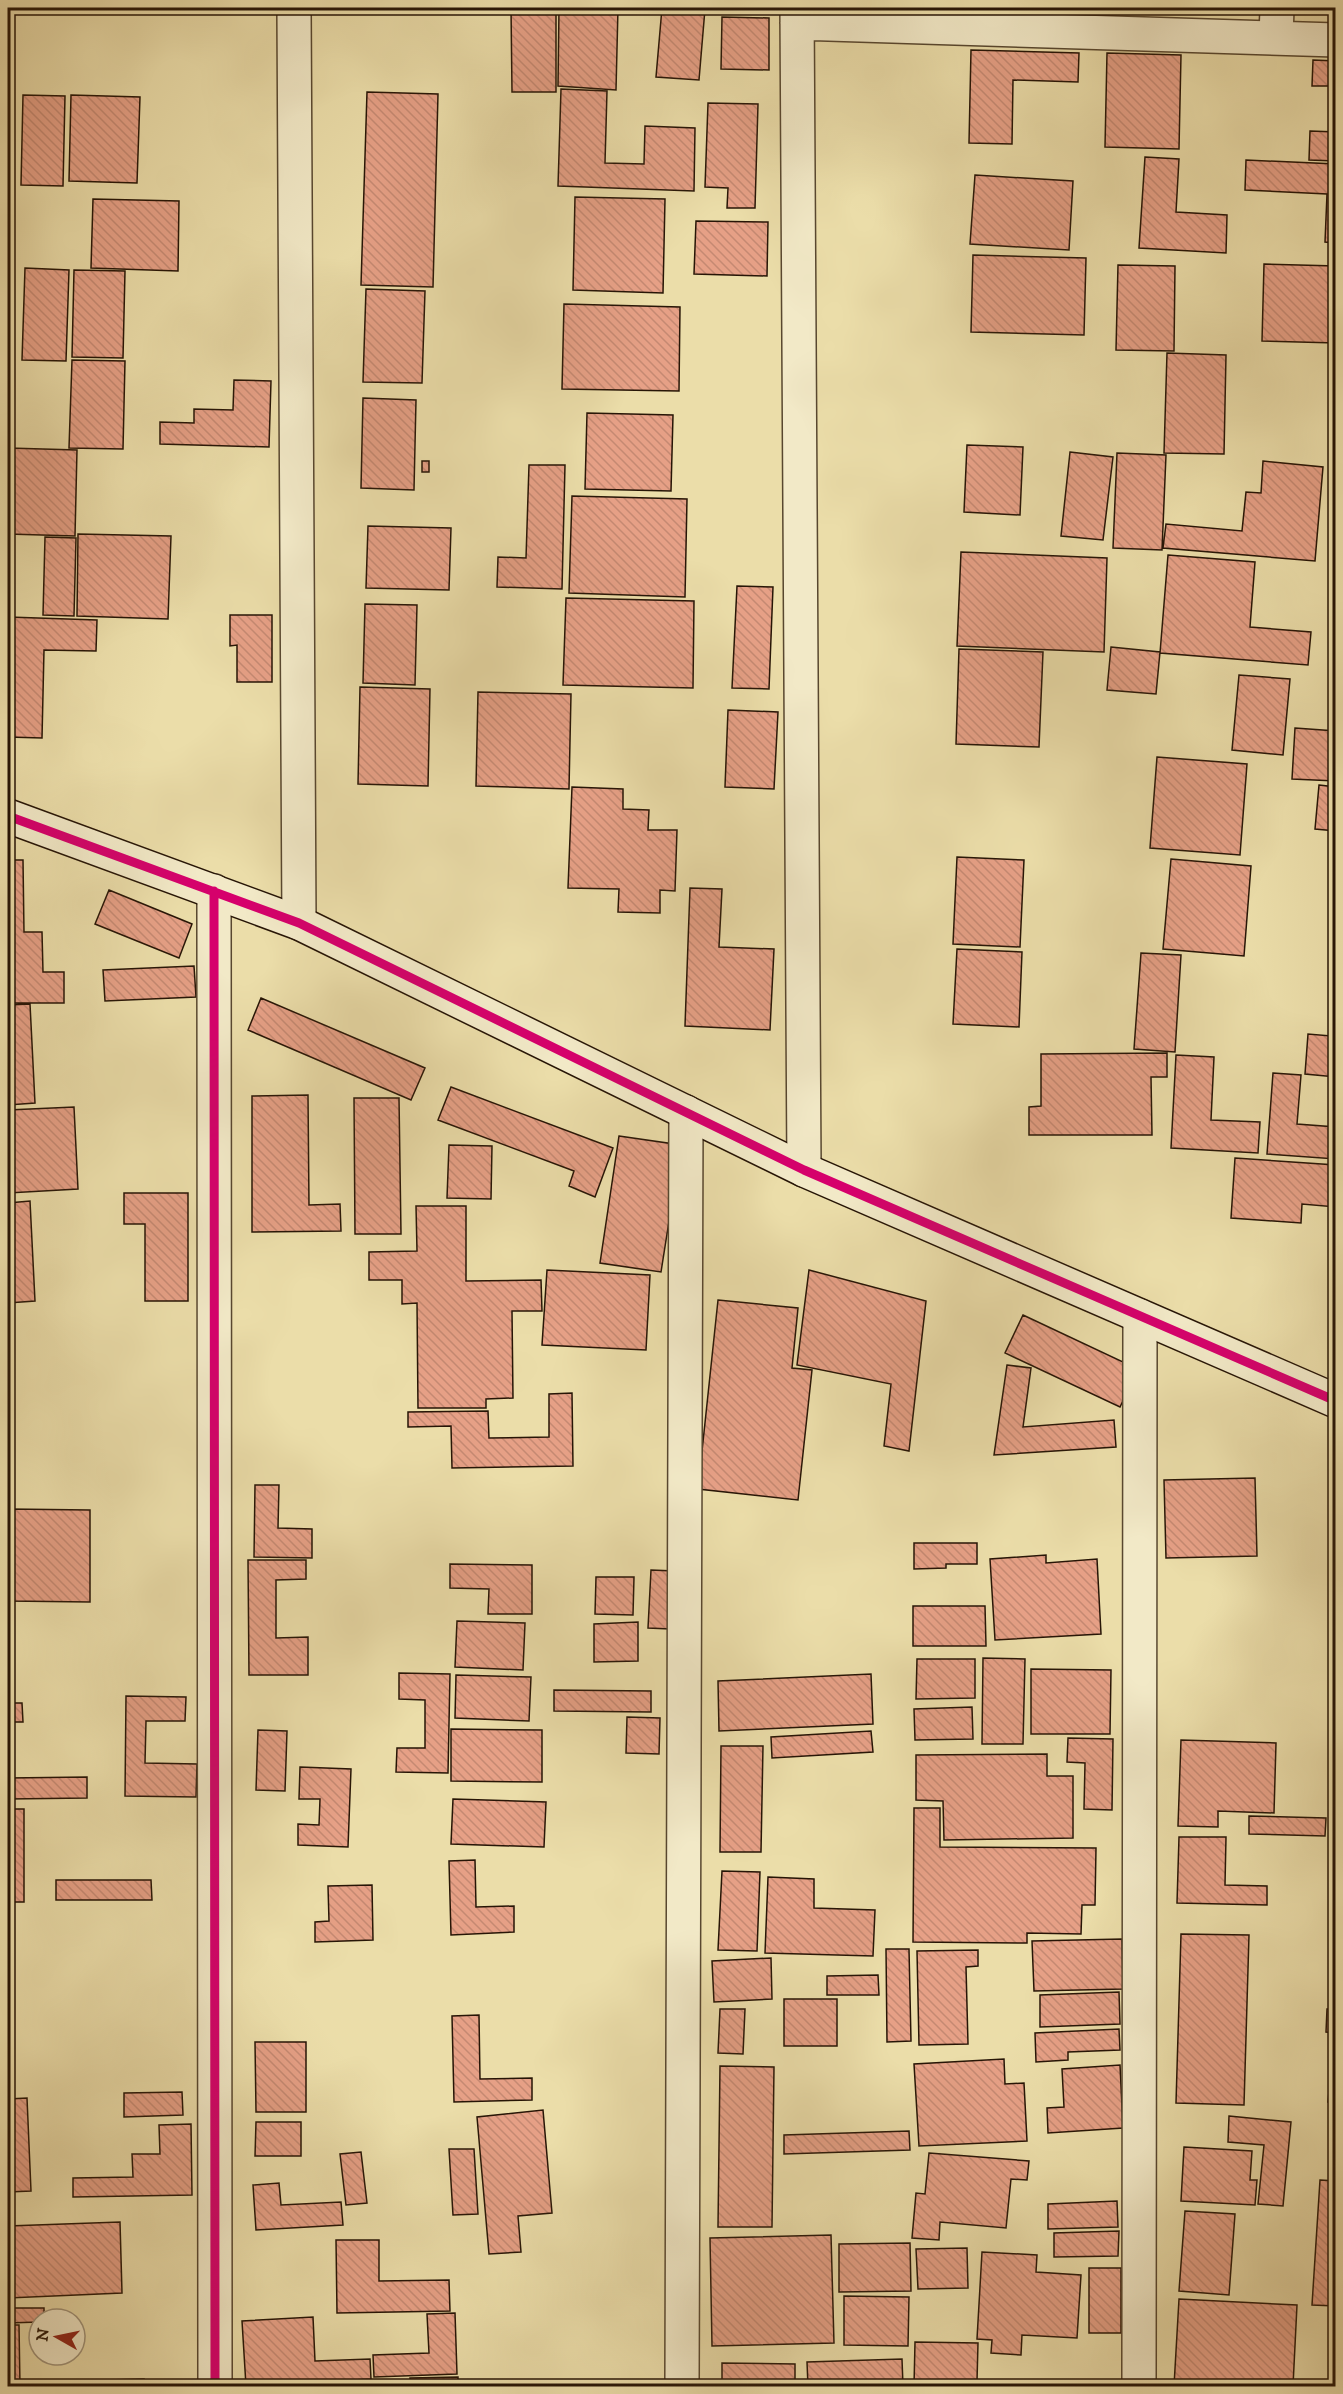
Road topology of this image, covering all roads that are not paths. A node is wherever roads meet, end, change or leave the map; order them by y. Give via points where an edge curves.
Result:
1 (294, 8) edge
2 (797, 15) edge
3 (1277, 23) edge
4 (1335, 40) edge
5 (8, 816) edge
6 (214, 891) junction
7 (299, 923) junction
8 (686, 1112) junction
9 (804, 1170) junction
10 (1140, 1316) junction
11 (1335, 1401) edge
12 (215, 2386) edge
13 (682, 2386) edge
14 (1139, 2386) edge

1 - 7 street
2 - 3 street
2 - 9 street
3 - 4 street
5 - 6 street
6 - 7 street
6 - 12 street
7 - 8 street
8 - 9 street
8 - 13 street
9 - 10 street
10 - 11 street
10 - 14 street

